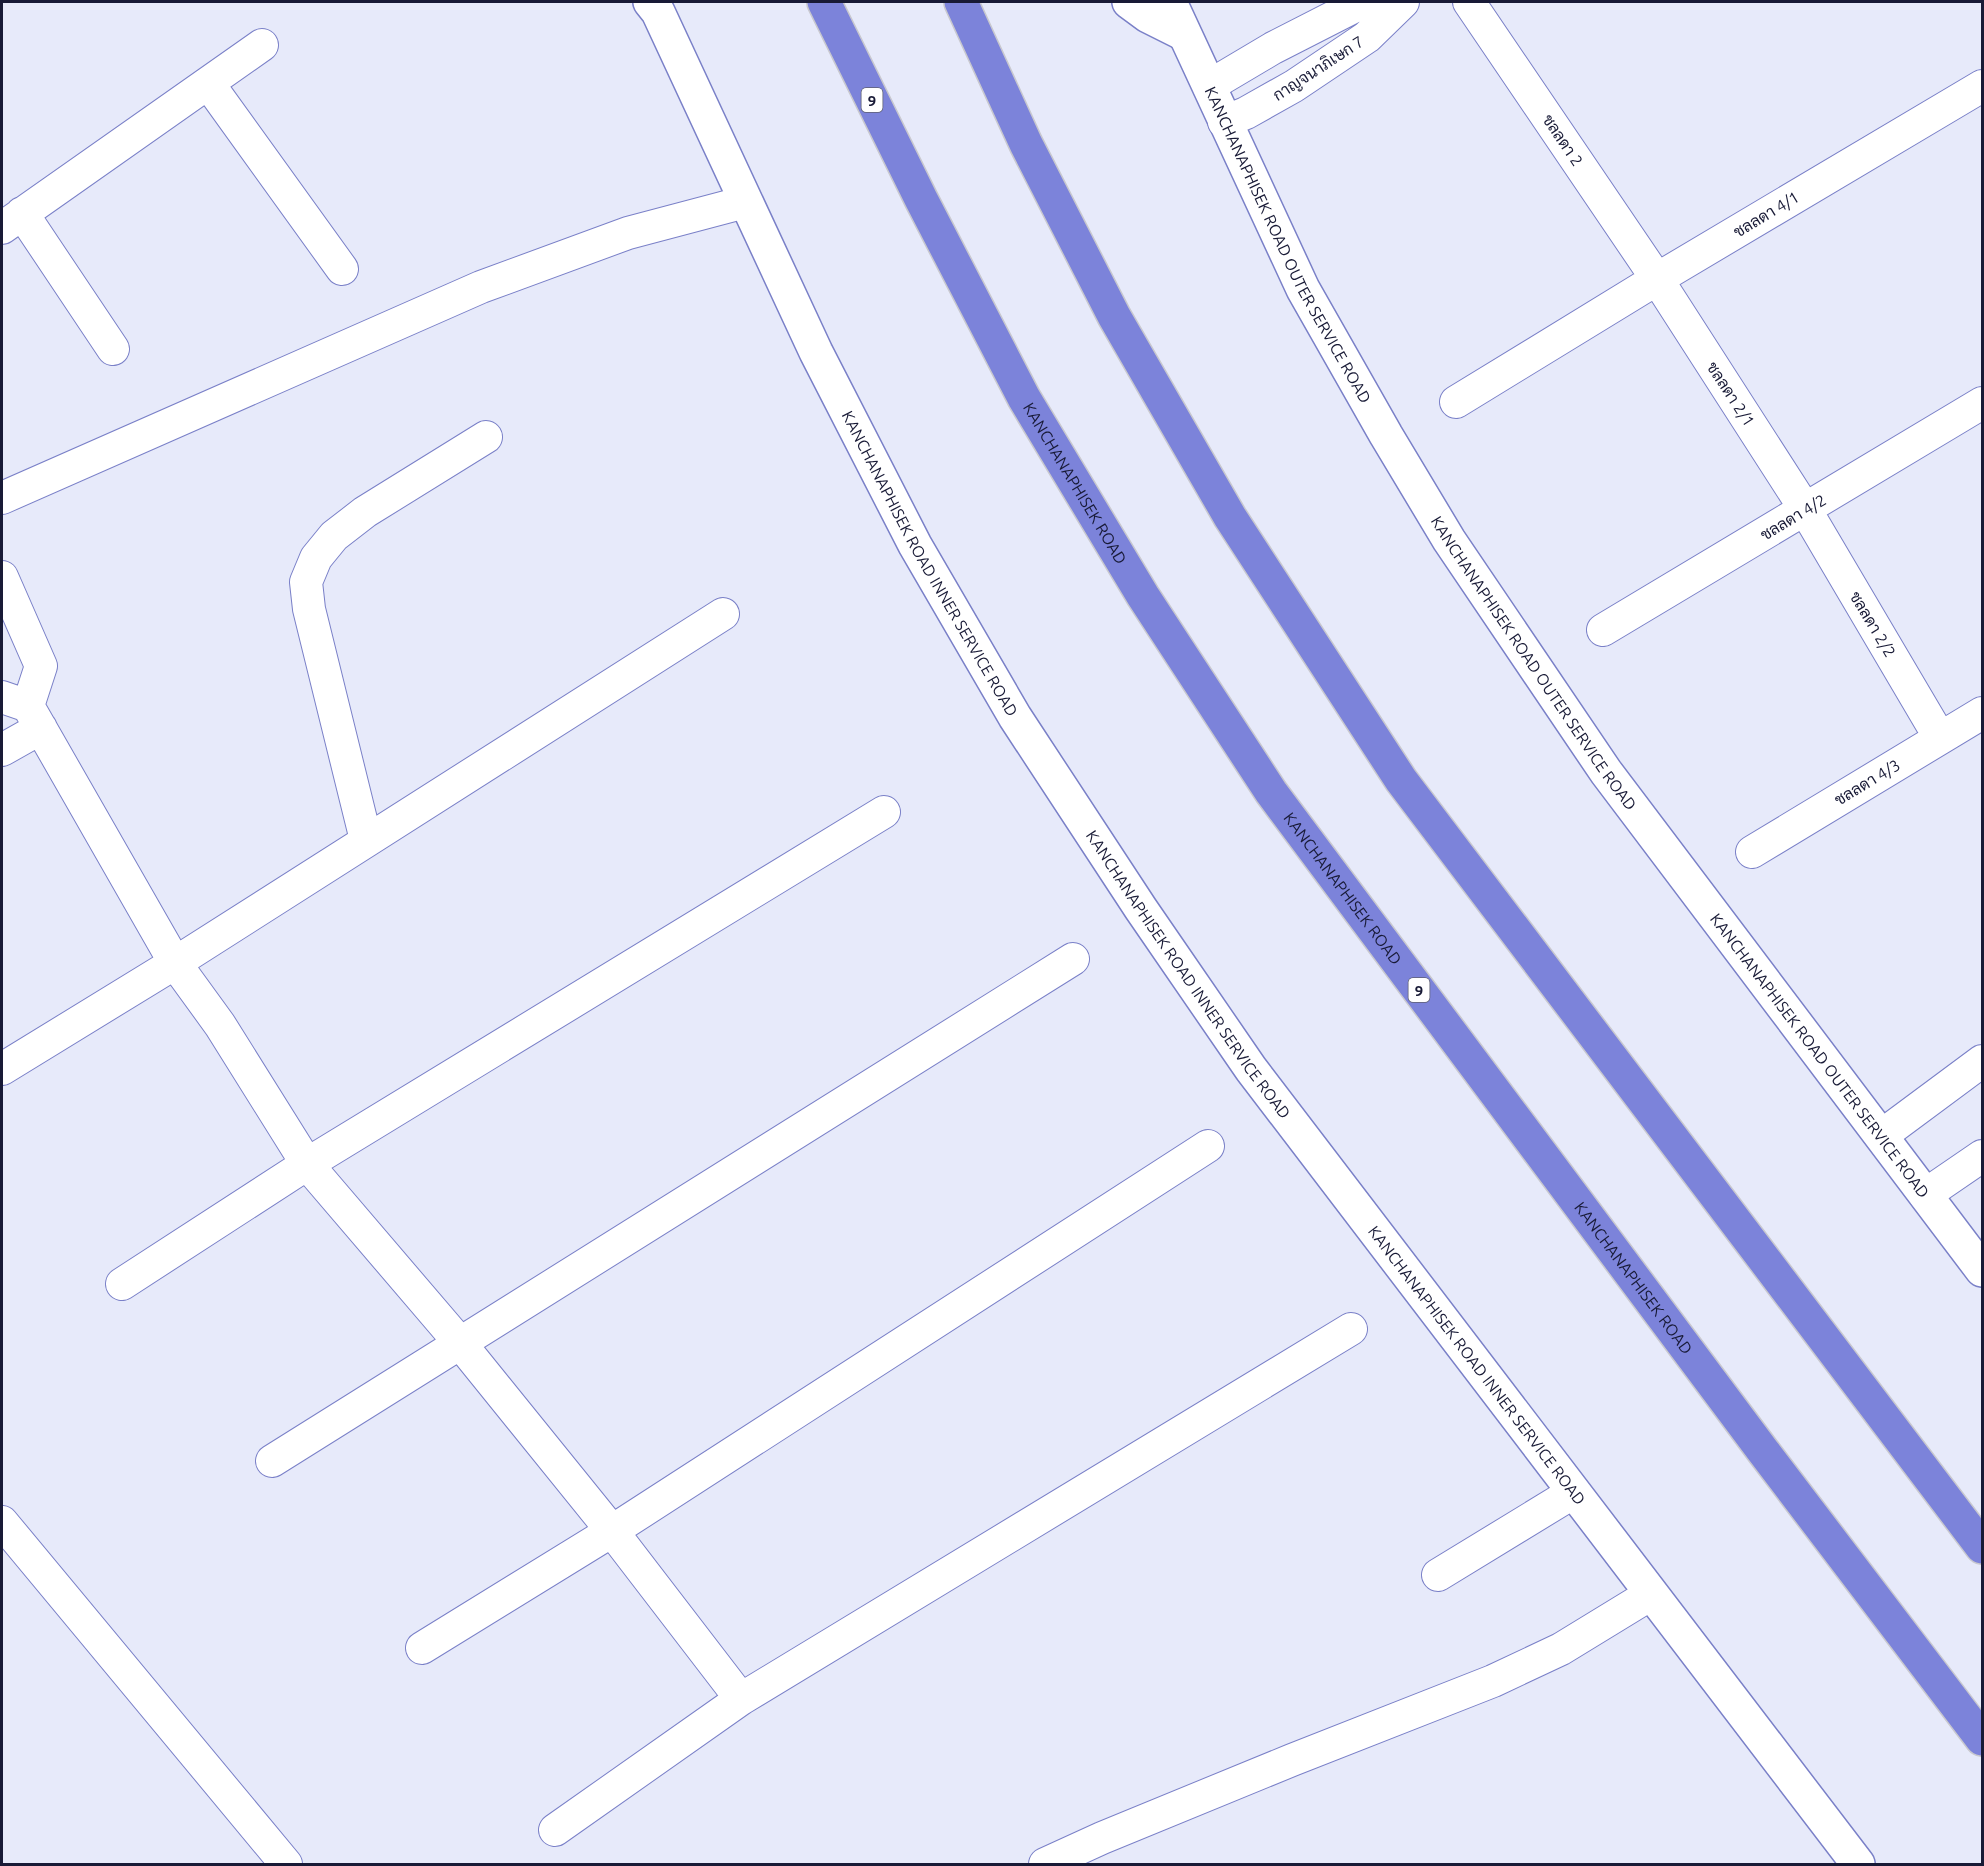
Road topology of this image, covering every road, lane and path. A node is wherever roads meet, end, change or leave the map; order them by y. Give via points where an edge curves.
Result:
1 (824, 2) edge
2 (961, 2) edge
3 (1129, 2) edge
4 (1170, 2) edge
5 (1363, 2) edge
6 (1403, 2) edge
7 (1469, 2) edge
8 (655, 5) edge
9 (1184, 34) junction
10 (262, 45) dead end
11 (208, 83) junction
12 (1209, 86) junction
13 (1983, 86) edge
14 (1224, 122) junction
15 (745, 202) junction
16 (12, 221) edge
17 (342, 269) dead end
18 (1657, 279) junction
19 (113, 349) dead end
20 (1456, 402) dead end
21 (1983, 403) edge
22 (486, 437) dead end
23 (2, 498) edge
24 (1805, 509) junction
25 (2, 577) edge
26 (723, 614) dead end
27 (1603, 630) dead end
28 (24, 710) edge
29 (1983, 713) edge
30 (1940, 738) junction
31 (2, 750) edge
32 (884, 812) dead end
33 (366, 840) junction
34 (1752, 852) dead end
35 (1073, 959) dead end
36 (175, 963) junction
37 (1983, 1061) edge
38 (2, 1069) edge
39 (1881, 1136) junction
40 (1208, 1146) dead end
41 (1983, 1156) edge
42 (308, 1164) junction
43 (1925, 1195) junction
44 (1983, 1270) edge
45 (122, 1284) dead end
46 (1351, 1329) dead end
47 (460, 1343) junction
48 (272, 1461) dead end
49 (1574, 1492) junction
50 (2, 1522) edge
51 (612, 1531) junction
52 (1983, 1547) edge
53 (1438, 1575) dead end
54 (1651, 1594) junction
55 (422, 1648) dead end
56 (741, 1699) junction
57 (1983, 1739) edge
58 (555, 1830) dead end
59 (286, 1864) edge
60 (1045, 1864) edge
61 (1858, 1864) edge

1 - 57 highway, KANCHANAPHISEK ROAD / 9 via 1024,398 1143,596 1271,792
2 - 52 highway via 1026,144 1114,316 1230,517 1401,780
3 - 9 main road
4 - 9 main road, KANCHANAPHISEK ROAD OUTER SERVICE ROAD
5 - 12 street, กาญจนาภิเษก 7
6 - 14 street, กาญจนาภิเษก 7 via 1367,37 1303,80
7 - 18 street, ชลลดา 2
8 - 15 main road, KANCHANAPHISEK ROAD INNER SERVICE ROAD
9 - 12 main road, KANCHANAPHISEK ROAD OUTER SERVICE ROAD
10 - 11 street
11 - 16 street
11 - 17 street
12 - 14 main road, KANCHANAPHISEK ROAD OUTER SERVICE ROAD
13 - 18 street, ชลลดา 4/1
14 - 39 main road, KANCHANAPHISEK ROAD OUTER SERVICE ROAD via 1303,290 1449,540 1606,772
15 - 23 street via 628,233 481,287
15 - 49 main road, KANCHANAPHISEK ROAD INNER SERVICE ROAD via 915,545 1015,717 1251,1069
16 - 19 street
18 - 20 street, ชลลดา 4/1
18 - 24 street, ชลลดา 2/1
21 - 24 street, ชลลดา 4/2
22 - 33 street via 365,512 334,536 316,558 306,582 309,609
24 - 27 street, ชลลดา 4/2
24 - 30 street, ชลลดา 2/2
25 - 28 street via 41,666
26 - 33 street
28 - 31 street
28 - 36 street
29 - 30 street, ชลลดา 4/3
30 - 34 street, ชลลดา 4/3
32 - 42 street
33 - 36 street
35 - 47 street
36 - 38 street
36 - 42 street via 220,1025
37 - 39 street
39 - 43 main road, KANCHANAPHISEK ROAD OUTER SERVICE ROAD
40 - 51 street
41 - 43 street
42 - 45 street
42 - 47 street
43 - 44 main road, KANCHANAPHISEK ROAD OUTER SERVICE ROAD
46 - 56 street
47 - 48 street
47 - 51 street
49 - 53 street
49 - 54 main road, KANCHANAPHISEK ROAD INNER SERVICE ROAD
50 - 59 street
51 - 55 street
51 - 56 street
54 - 60 street via 1561,1649 1493,1681
54 - 61 main road, KANCHANAPHISEK ROAD INNER SERVICE ROAD
56 - 58 street

